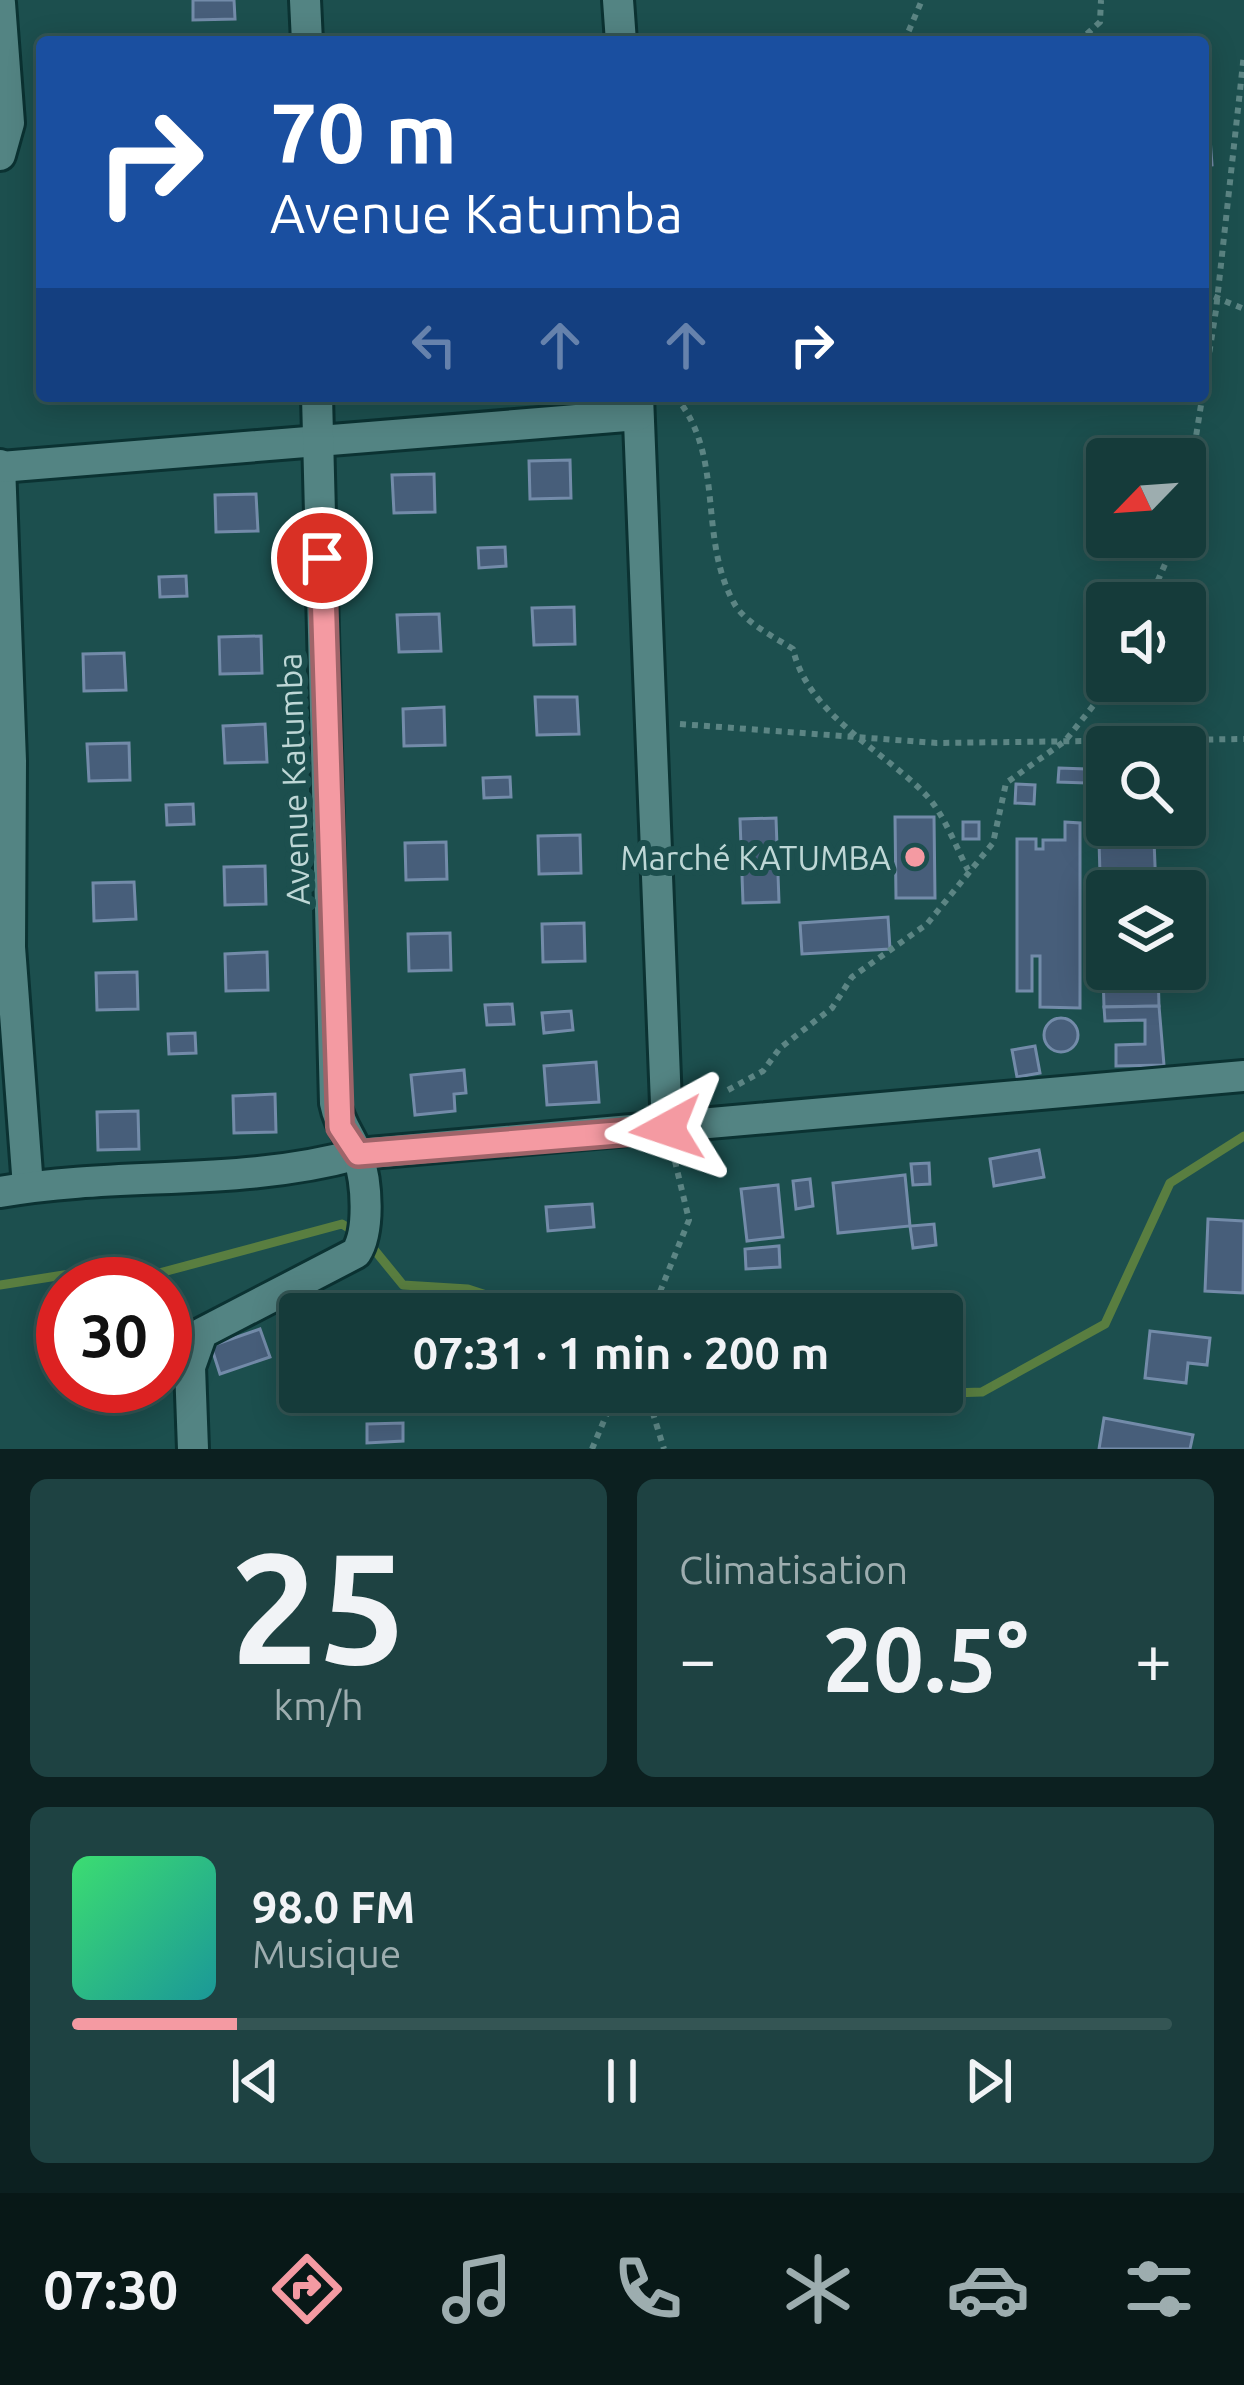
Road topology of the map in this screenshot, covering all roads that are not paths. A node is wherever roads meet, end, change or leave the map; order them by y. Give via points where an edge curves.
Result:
1 (305, 0) edge
2 (618, 0) edge
3 (0, 3) edge
4 (307, 36) edge
5 (621, 36) edge
6 (0, 155) edge
7 (317, 402) edge
8 (638, 406) edge
9 (318, 439) junction
10 (0, 466) edge
11 (1244, 1076) edge
12 (667, 1129) junction
13 (358, 1154) junction
14 (14, 1189) edge
15 (193, 1449) edge

1 - 4 street
2 - 5 street
3 - 6 street via 9,123
7 - 9 street, Avenue Katumba
8 - 9 street
8 - 12 street
9 - 10 street
9 - 13 street, Avenue Katumba via 335,1103
10 - 14 street
11 - 12 street
12 - 13 street
13 - 14 street via 216,1178
13 - 15 street, Avenue Katumba via 365,1239 356,1253 202,1333 190,1367

